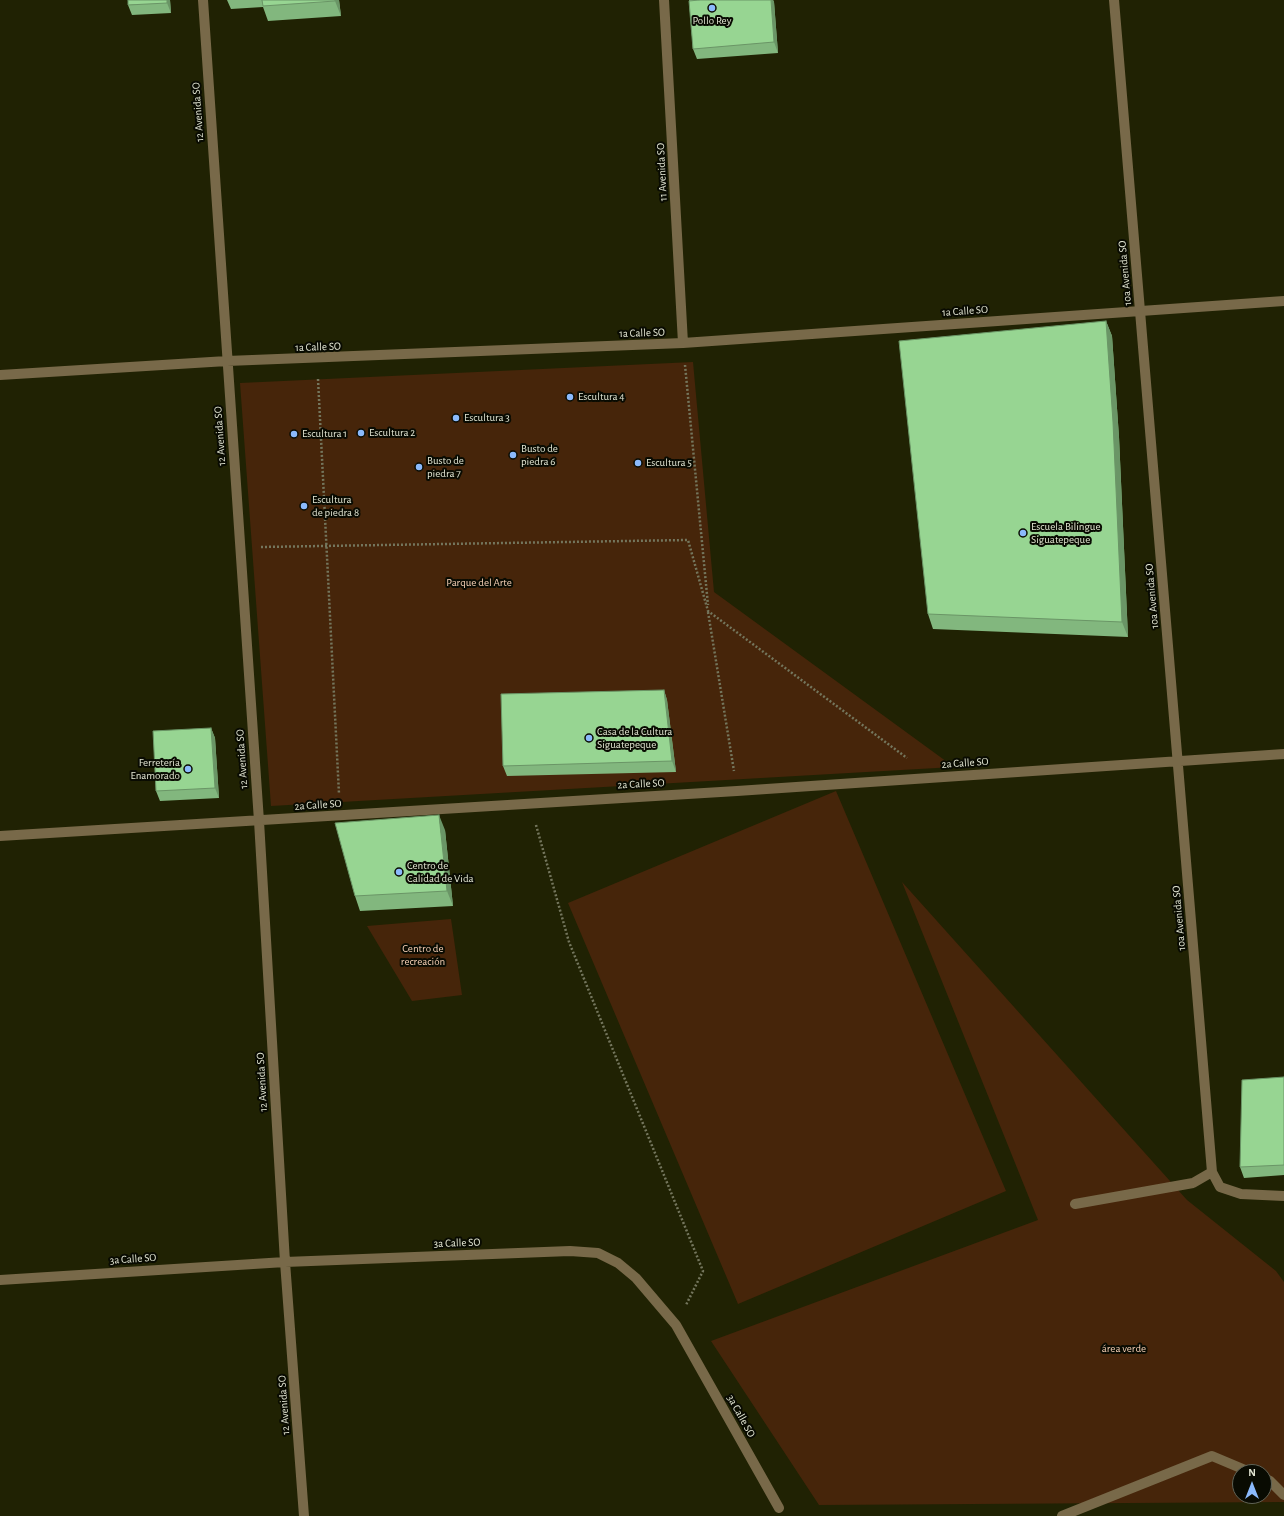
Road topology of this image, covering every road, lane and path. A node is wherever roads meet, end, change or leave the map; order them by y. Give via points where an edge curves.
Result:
1 (202, 0) edge
2 (664, 0) edge
3 (1114, 0) edge
4 (1284, 301) edge
5 (1140, 311) junction
6 (683, 343) junction
7 (317, 359) junction
8 (227, 361) junction
9 (0, 375) edge
10 (327, 546) junction
11 (240, 547) junction
12 (708, 612) junction
13 (1284, 754) edge
14 (1178, 762) junction
15 (935, 777) junction
16 (737, 791) junction
17 (530, 803) junction
18 (340, 815) junction
19 (259, 821) junction
20 (0, 836) edge
21 (1212, 1172) junction
22 (1284, 1196) edge
23 (1076, 1204) dead end
24 (285, 1262) junction
25 (0, 1280) edge
26 (676, 1326) junction
27 (1232, 1464) edge
28 (1272, 1483) edge
29 (1284, 1495) edge
30 (779, 1508) dead end
31 (304, 1516) edge
32 (1062, 1516) edge

1 - 8 street, 12 Avenida SO
2 - 6 street, 11 Avenida SO
3 - 5 street, 10a Avenida SO
4 - 5 street, 1a Calle SO
5 - 6 street, 1a Calle SO
5 - 14 street, 10a Avenida SO
6 - 7 street, 1a Calle SO
6 - 12 path
7 - 8 street, 1a Calle SO
7 - 10 path
8 - 9 street, 1a Calle SO
8 - 11 street, 12 Avenida SO
10 - 11 path
10 - 12 path via 688,540
10 - 18 path
11 - 19 street, 12 Avenida SO
12 - 15 path
12 - 16 path
13 - 14 street, 2a Calle SO
14 - 15 street, 2a Calle SO
14 - 21 street, 10a Avenida SO
15 - 16 street, 2a Calle SO
16 - 17 street, 2a Calle SO
17 - 18 street, 2a Calle SO
17 - 26 path via 569,942 703,1270
18 - 19 street, 2a Calle SO
19 - 20 street, 2a Calle SO
19 - 24 street, 12 Avenida SO
21 - 22 street, 10a Avenida SO via 1220,1187 1241,1194
21 - 23 street via 1192,1183
24 - 25 street, 3a Calle SO
24 - 26 street, 3a Calle SO via 570,1251 598,1253 618,1263 636,1278
24 - 31 street, 12 Avenida SO
26 - 30 street, 3a Calle SO
27 - 32 street via 1212,1456
28 - 29 street

